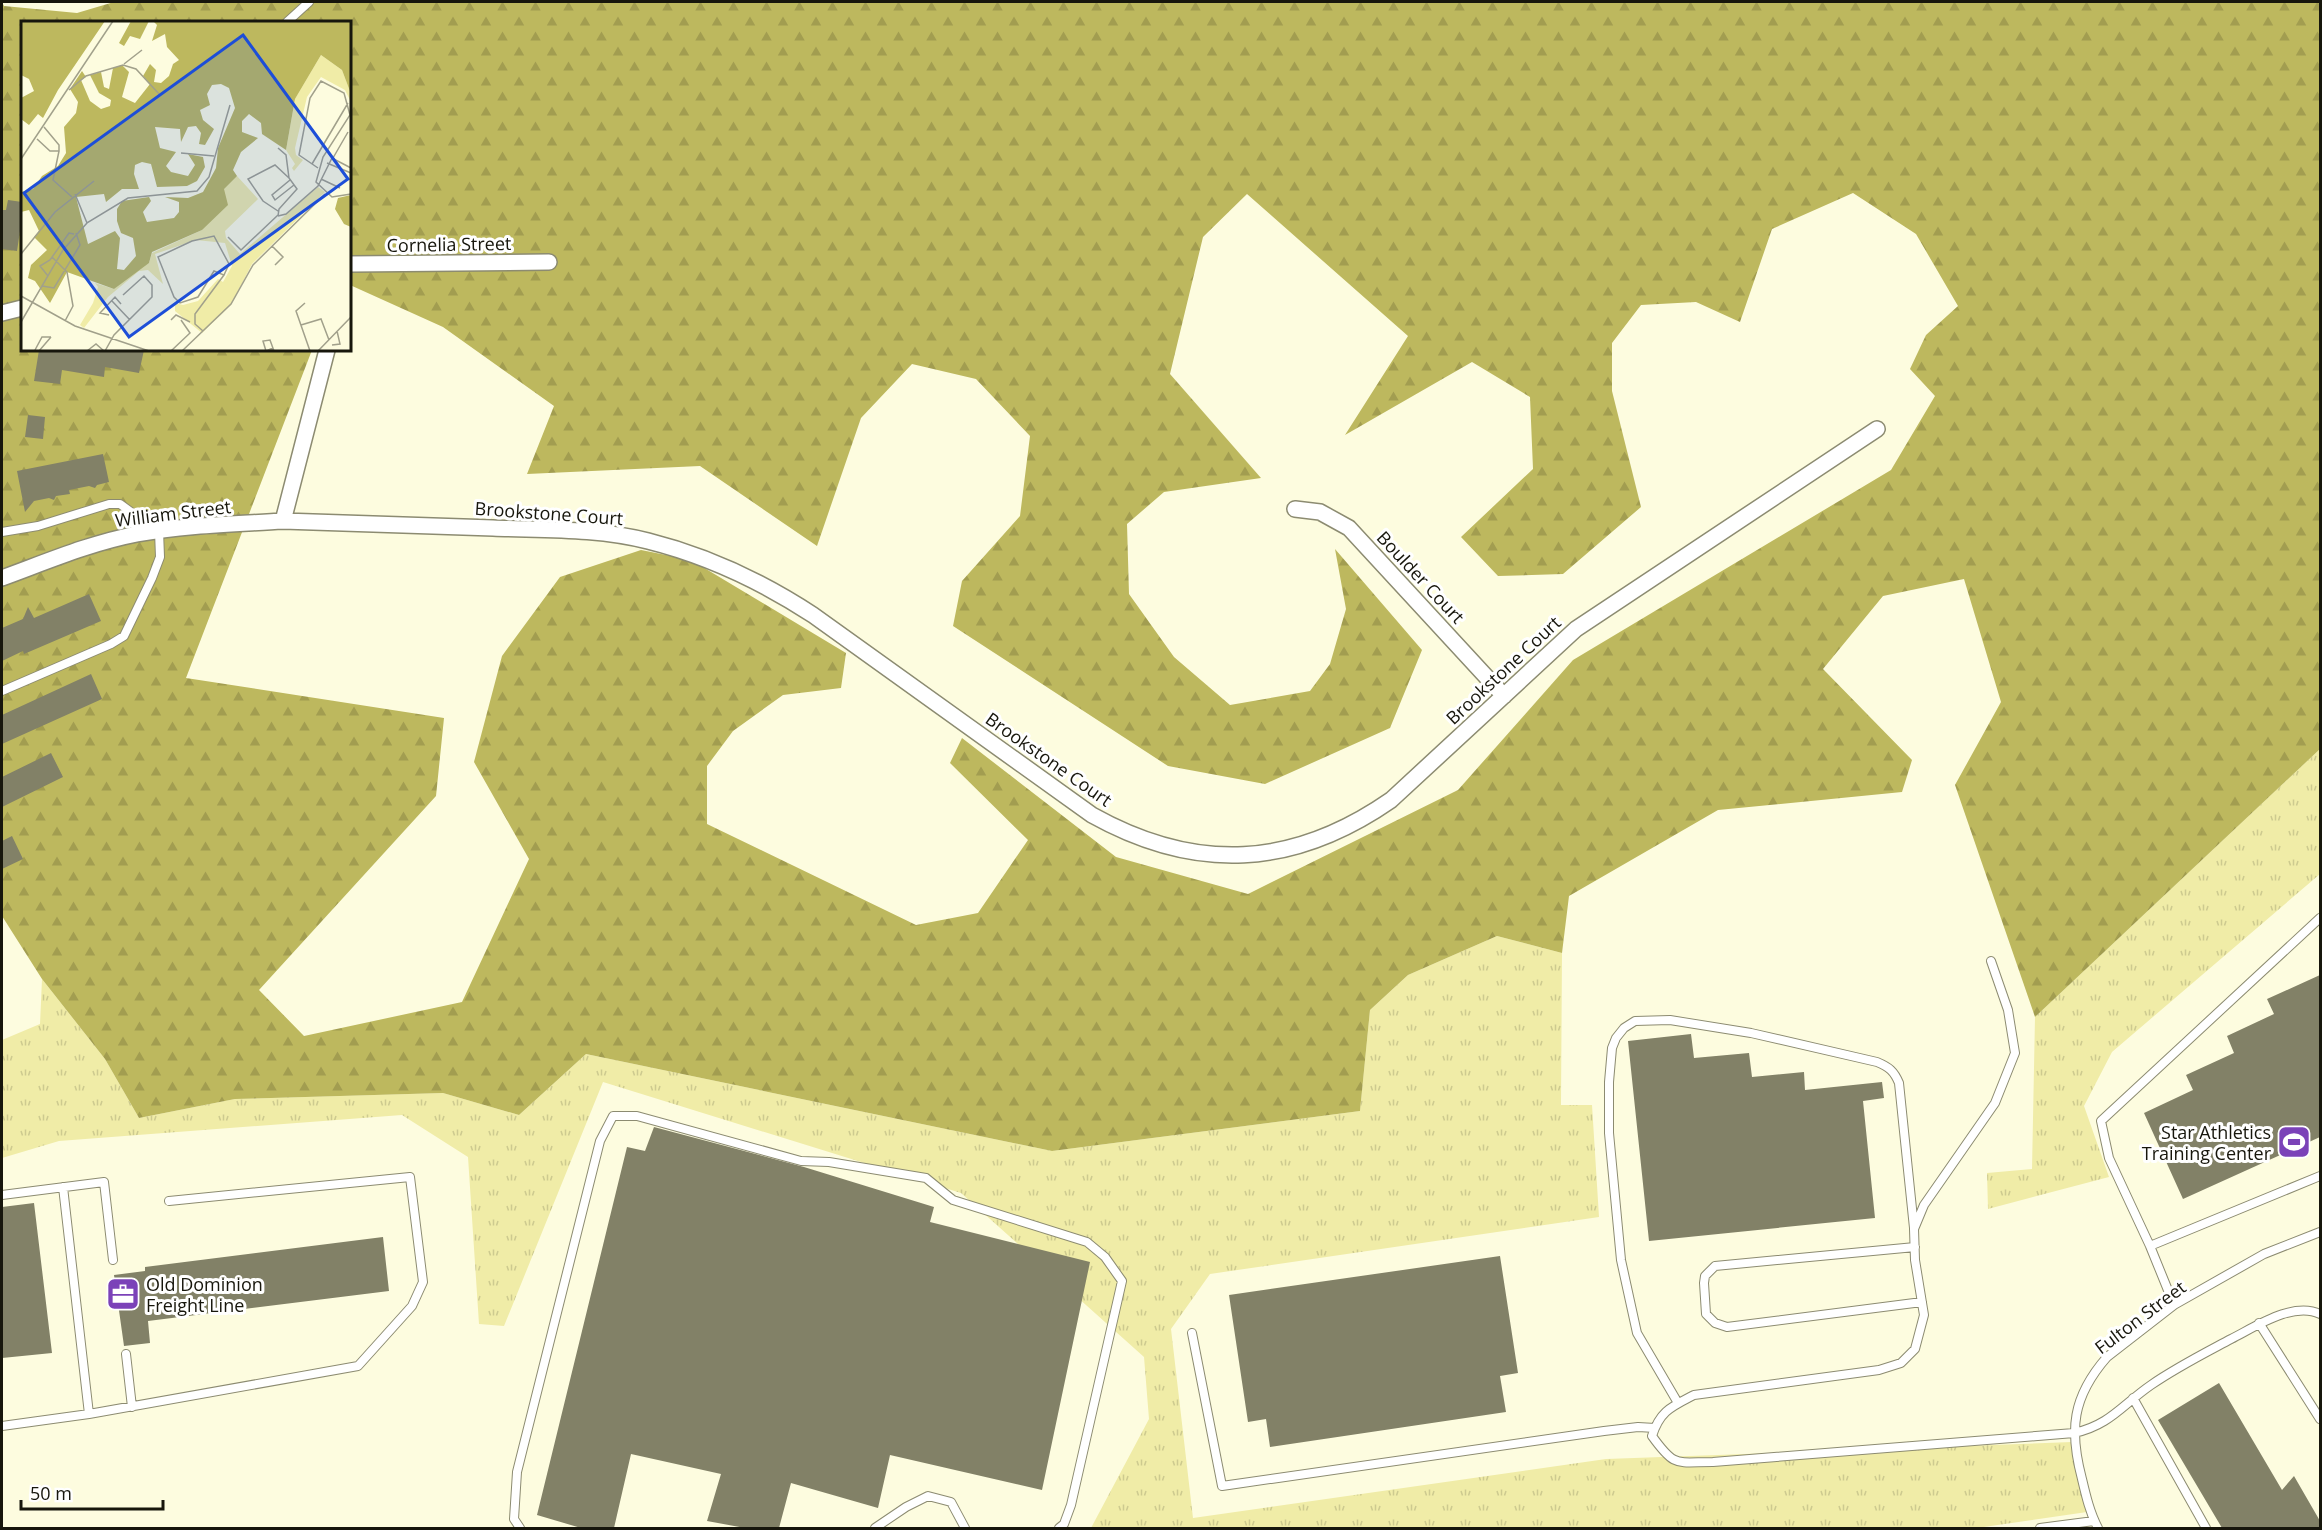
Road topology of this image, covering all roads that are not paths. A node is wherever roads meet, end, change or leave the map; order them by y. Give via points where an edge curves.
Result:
1 (309, 2) edge
2 (288, 21) edge
3 (549, 262) dead end
4 (351, 264) edge
5 (21, 308) edge
6 (2, 313) edge
7 (327, 351) edge
8 (1876, 429) dead end
9 (1295, 509) dead end
10 (284, 521) junction
11 (159, 531) junction
12 (2, 532) edge
13 (137, 534) junction
14 (2, 578) edge
15 (2, 692) edge
16 (1504, 696) junction
17 (2320, 918) edge
18 (1991, 962) dead end
19 (2320, 1176) edge
20 (63, 1187) junction
21 (2, 1195) edge
22 (169, 1201) dead end
23 (1914, 1229) junction
24 (2320, 1232) edge
25 (2150, 1246) junction
26 (1915, 1247) junction
27 (113, 1260) dead end
28 (1922, 1302) junction
29 (2174, 1305) junction
30 (2320, 1314) edge
31 (2259, 1323) junction
32 (1192, 1333) dead end
33 (126, 1354) dead end
34 (2133, 1398) junction
35 (1678, 1403) junction
36 (132, 1407) junction
37 (89, 1414) junction
38 (2320, 1419) edge
39 (2, 1426) edge
40 (1655, 1428) junction
41 (2074, 1433) junction
42 (2096, 1525) edge
43 (520, 1528) edge
44 (875, 1528) edge
45 (965, 1528) edge
46 (1059, 1528) edge
47 (2040, 1528) edge
48 (2206, 1528) edge

1 - 2 lane
3 - 4 street, Cornelia Street
5 - 6 street
7 - 10 street
8 - 16 street, Brookstone Court via 1576,629
9 - 16 street, Boulder Court via 1320,512 1349,528
10 - 11 street, William Street
10 - 16 street, Brookstone Court via 606,534 646,540 694,554 742,573 813,615 1092,815 1148,842 1178,850 1263,854 1331,836 1391,800
11 - 13 street, William Street
11 - 15 lane via 160,557 124,636
12 - 13 lane via 120,504 131,512
13 - 14 street, William Street via 91,545
17 - 25 lane via 2101,1121 2109,1158
18 - 23 lane via 2008,1010 2015,1053 1995,1103 1924,1205
19 - 25 lane
20 - 21 lane
20 - 27 lane via 104,1182
20 - 37 lane
22 - 36 lane via 410,1178 423,1282 412,1306 358,1366
23 - 26 lane
23 - 35 lane via 1899,1083 1887,1066 1751,1033 1670,1020 1635,1022 1624,1028 1612,1048 1609,1082 1609,1133 1621,1260 1636,1333
24 - 29 lane, Fulton Street via 2264,1254
25 - 29 lane
26 - 28 lane
26 - 28 lane via 1715,1266 1705,1276 1706,1314 1727,1327
28 - 35 lane via 1924,1315 1915,1349 1901,1363 1879,1371 1694,1395
29 - 41 lane, Fulton Street via 2098,1367 2076,1413
30 - 31 lane via 2288,1312
31 - 34 lane via 2187,1361
31 - 38 lane
32 - 40 lane via 1222,1486 1604,1431
33 - 36 lane
34 - 41 lane via 2093,1429
34 - 48 lane
35 - 40 lane via 1658,1419
36 - 37 lane
37 - 39 lane
40 - 41 lane via 1652,1436 1668,1458 1681,1462
41 - 42 lane, Fulton Street via 2075,1452
42 - 47 lane
43 - 46 lane via 514,1519 517,1472 600,1141 613,1116 637,1116 801,1161 926,1178 953,1200 1087,1242 1105,1257 1122,1281 1071,1505
44 - 45 lane via 928,1496 951,1502

